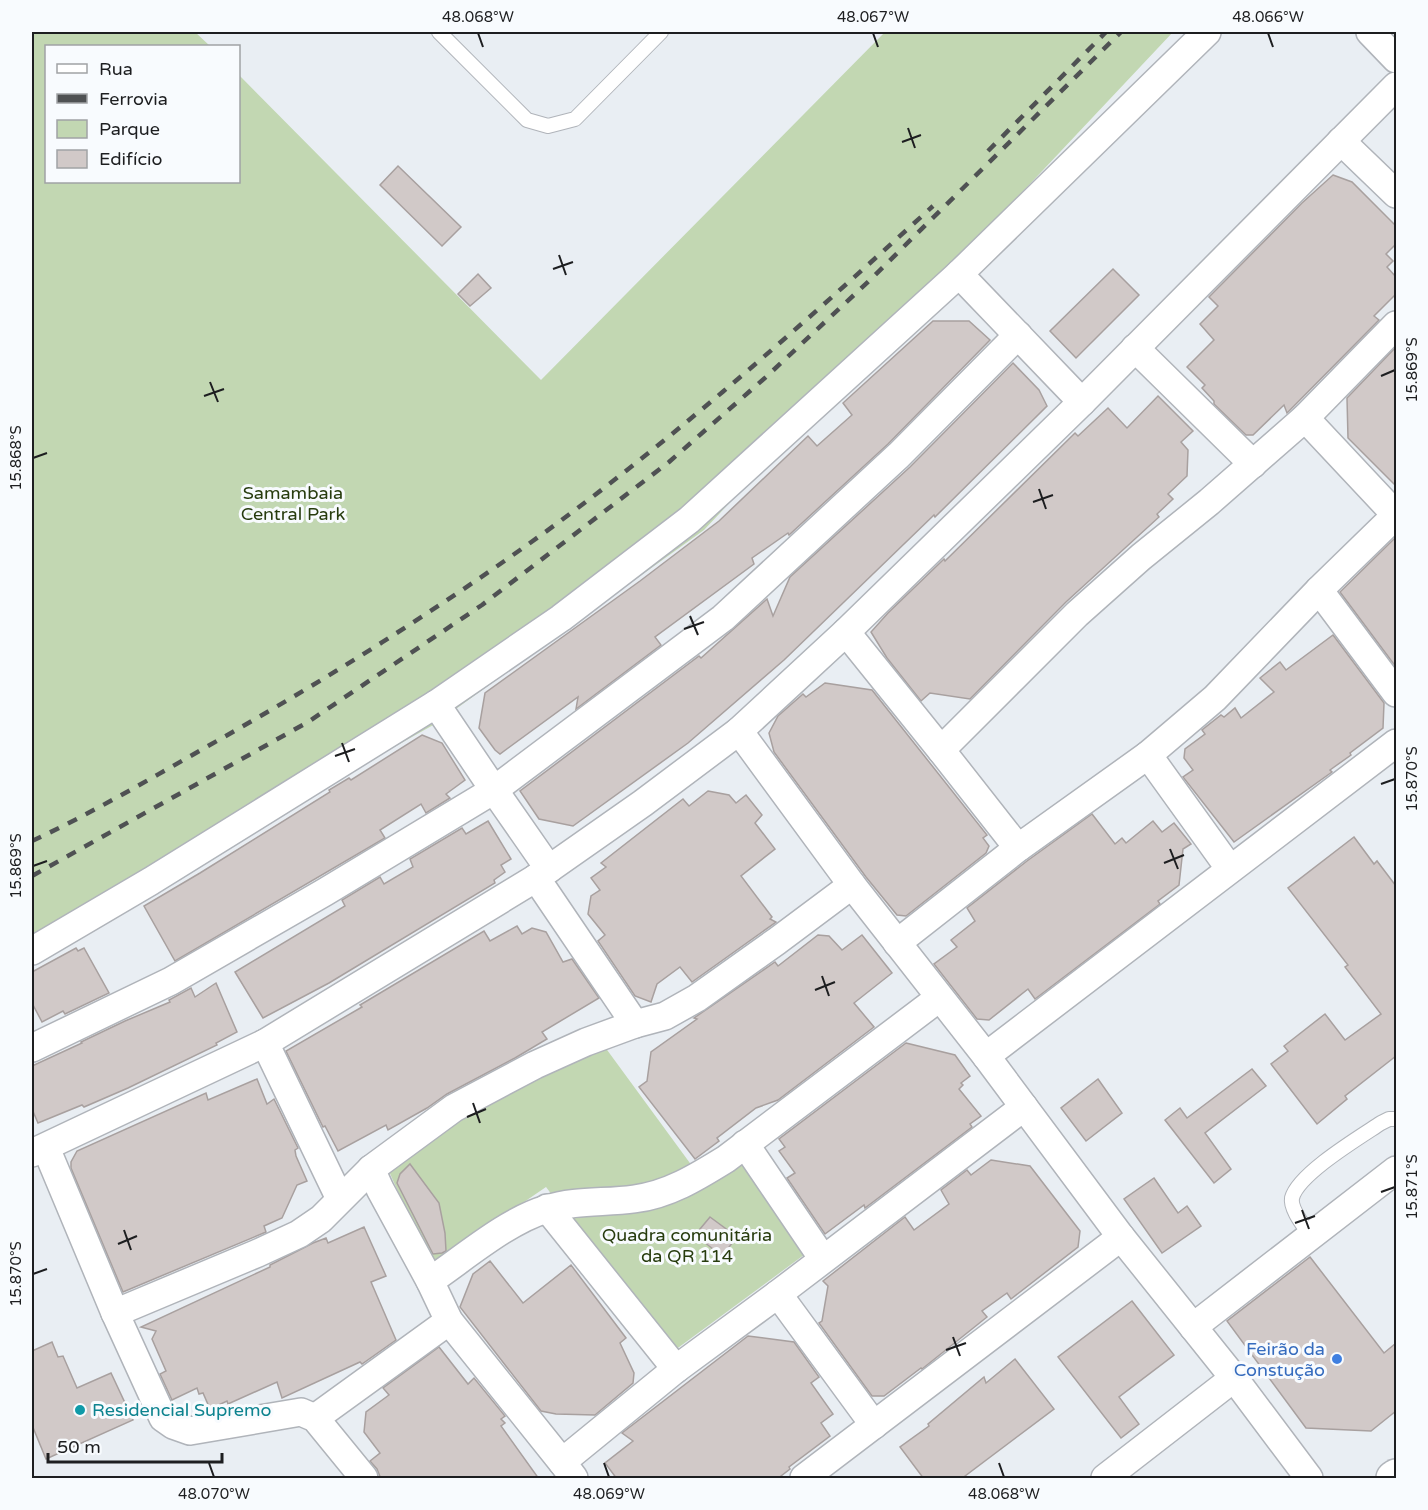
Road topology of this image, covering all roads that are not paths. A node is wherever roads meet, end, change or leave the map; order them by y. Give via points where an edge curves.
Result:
1 (439, 32) edge
2 (661, 32) edge
3 (1207, 32) edge
4 (1370, 32) edge
5 (1396, 59) edge
6 (1396, 86) edge
7 (1341, 141) junction
8 (1396, 194) edge
9 (959, 274) junction
10 (1396, 325) edge
11 (1018, 335) junction
12 (1135, 348) junction
13 (1082, 402) junction
14 (1305, 418) junction
15 (1253, 464) junction
16 (1396, 515) edge
17 (1319, 590) junction
18 (846, 632) junction
19 (1396, 693) edge
20 (436, 704) junction
21 (739, 731) junction
22 (1396, 743) edge
23 (941, 750) junction
24 (1148, 755) junction
25 (494, 790) junction
26 (1018, 848) junction
27 (1230, 869) junction
28 (542, 873) junction
29 (852, 885) junction
30 (897, 943) junction
31 (32, 951) edge
32 (939, 998) junction
33 (635, 1024) junction
34 (265, 1043) junction
35 (32, 1048) edge
36 (986, 1056) junction
37 (1024, 1107) junction
38 (1396, 1119) edge
39 (745, 1144) junction
40 (39, 1150) edge
41 (371, 1169) junction
42 (1396, 1170) edge
43 (340, 1198) junction
44 (547, 1208) junction
45 (1310, 1235) junction
46 (1121, 1237) junction
47 (823, 1259) junction
48 (430, 1281) junction
49 (778, 1294) junction
50 (115, 1312) junction
51 (449, 1321) junction
52 (1193, 1327) junction
53 (676, 1369) junction
54 (1234, 1378) junction
55 (315, 1418) junction
56 (874, 1425) junction
57 (568, 1470) edge
58 (1396, 1476) edge
59 (364, 1479) edge
60 (804, 1479) edge
61 (1106, 1479) edge
62 (1309, 1479) edge
63 (1393, 1479) edge

1 - 2 lane via 527,120 548,126 575,119
3 - 9 street
4 - 5 street
6 - 7 street
7 - 8 street
7 - 12 street
9 - 11 street
9 - 20 street via 689,520 561,618
10 - 14 street
11 - 13 street
11 - 25 street via 891,463 723,618
12 - 13 street
12 - 15 street
13 - 18 street
14 - 15 street
14 - 16 street
15 - 23 street via 1077,614
16 - 17 street
17 - 19 street
17 - 24 street via 1215,698
18 - 21 street
18 - 23 street
20 - 25 street
20 - 31 street
21 - 28 street
21 - 29 street
22 - 27 street
23 - 26 street
24 - 26 street
24 - 27 street
25 - 28 street
25 - 35 street via 171,981
26 - 30 street
27 - 36 street
28 - 33 street
28 - 34 street
29 - 30 street
29 - 33 street via 697,998 665,1016
30 - 32 street
32 - 36 street
32 - 39 street
33 - 41 street via 535,1065 454,1108
34 - 40 street
34 - 43 street
36 - 37 street
37 - 46 street
37 - 47 street
38 - 45 lane via 1381,1123 1333,1155 1298,1186 1293,1207
39 - 44 street via 701,1174 654,1196
39 - 47 street
40 - 50 street
41 - 43 street
41 - 48 street
42 - 45 street
43 - 50 street via 300,1234
44 - 48 street via 515,1222
44 - 53 street
45 - 52 street
46 - 52 street
46 - 56 street
47 - 49 street
48 - 51 street
49 - 53 street
49 - 56 street
50 - 55 street via 163,1418 173,1425 190,1431 301,1412
51 - 55 street
51 - 57 street
52 - 54 street
53 - 57 street
54 - 61 street
54 - 62 street
55 - 59 street
56 - 60 street
58 - 63 main road

